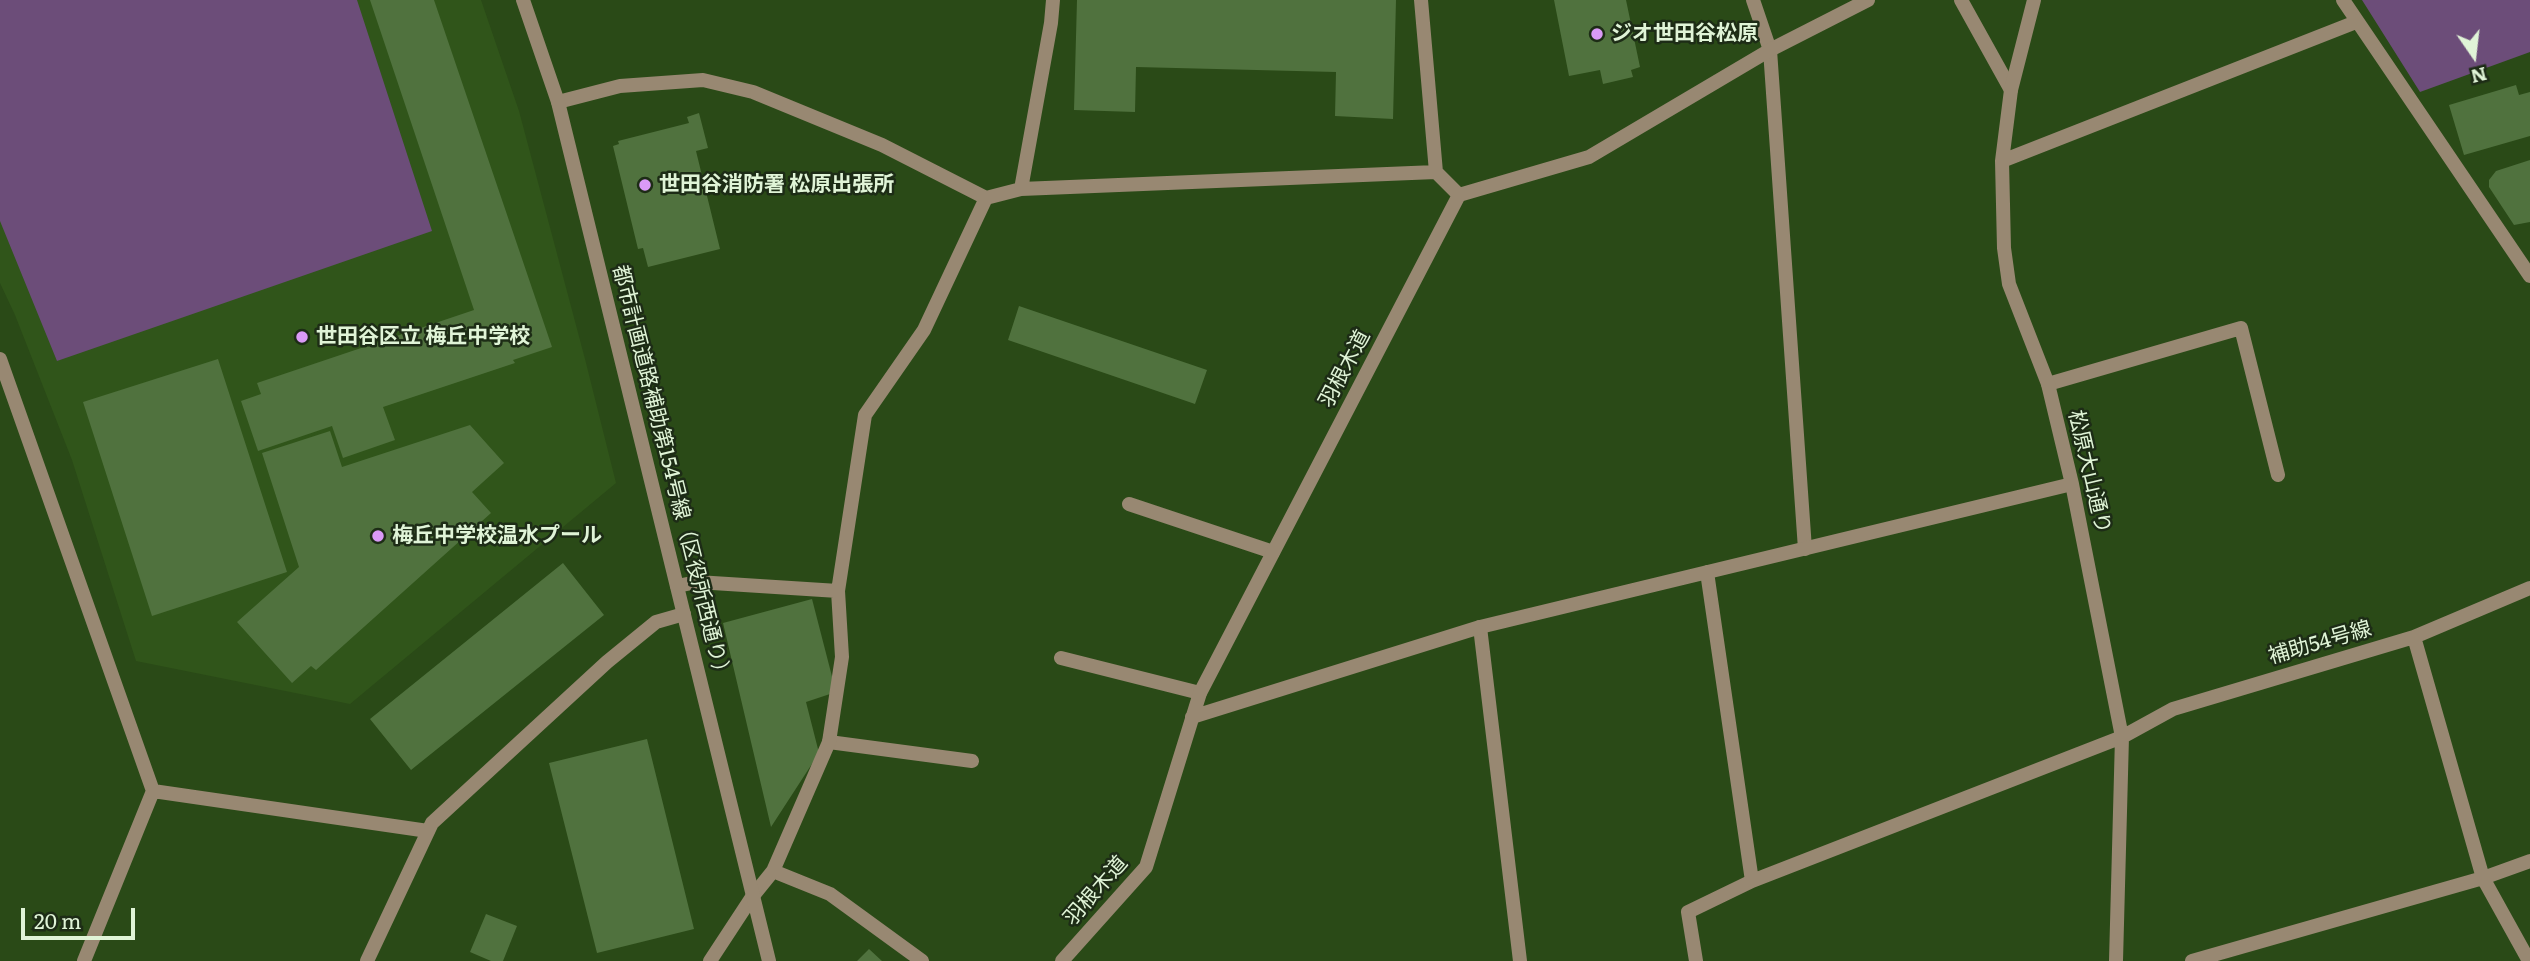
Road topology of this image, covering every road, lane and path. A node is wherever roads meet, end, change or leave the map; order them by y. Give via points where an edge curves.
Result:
1 (523, 0) edge
2 (1053, 0) edge
3 (1421, 0) edge
4 (1752, 0) edge
5 (1868, 0) edge
6 (1961, 0) edge
7 (2034, 0) edge
8 (2343, 0) edge
9 (2356, 22) junction
10 (1770, 50) junction
11 (2011, 90) junction
12 (558, 103) junction
13 (2002, 162) junction
14 (1436, 172) junction
15 (1021, 189) junction
16 (1459, 195) junction
17 (986, 198) junction
18 (2530, 276) edge
19 (0, 359) edge
20 (2048, 384) junction
21 (2278, 475) dead end
22 (2073, 484) junction
23 (1129, 504) dead end
24 (1805, 549) junction
25 (1273, 552) junction
26 (1707, 572) junction
27 (677, 586) junction
28 (2530, 588) edge
29 (838, 591) junction
30 (684, 614) junction
31 (1480, 627) junction
32 (2414, 637) junction
33 (1060, 658) dead end
34 (1200, 693) junction
35 (1192, 717) junction
36 (2122, 737) junction
37 (829, 742) junction
38 (972, 761) dead end
39 (153, 791) junction
40 (428, 831) junction
41 (2530, 860) edge
42 (773, 871) junction
43 (2483, 877) junction
44 (1752, 881) junction
45 (752, 897) junction
46 (84, 961) edge
47 (367, 961) edge
48 (710, 961) edge
49 (769, 961) edge
50 (922, 961) edge
51 (1062, 961) edge
52 (1520, 961) edge
53 (1696, 961) edge
54 (2116, 961) edge
55 (2192, 961) edge
56 (2529, 961) edge

1 - 12 street, 都市計画道路補助第154号線（区役所西通り）
2 - 15 street
3 - 14 street
4 - 10 street
5 - 10 street
6 - 11 street
7 - 11 street, 松原大山通り
8 - 9 street
9 - 13 street
9 - 18 street
10 - 16 street via 1589,157
10 - 24 street
11 - 13 street, 松原大山通り
12 - 17 street via 621,86 703,80 753,92 882,145
12 - 27 street, 都市計画道路補助第154号線（区役所西通り）
13 - 20 street, 松原大山通り via 2009,284
14 - 15 street
14 - 16 street
15 - 17 street
16 - 25 street, 羽根木道
17 - 29 street via 924,330 865,415
19 - 39 street
20 - 21 street via 2241,328
20 - 22 street, 松原大山通り
22 - 24 street
22 - 36 street, 松原大山通り
23 - 25 street
24 - 26 street
25 - 34 street, 羽根木道
26 - 31 street
26 - 44 street
27 - 29 street via 697,582
27 - 30 street, 都市計画道路補助第154号線（区役所西通り）
28 - 32 street, 補助54号線
29 - 37 street via 842,657
30 - 40 street via 656,622 617,654
30 - 45 street, 都市計画道路補助第154号線（区役所西通り）
31 - 35 street
31 - 52 street
32 - 36 street, 補助54号線 via 2173,709
32 - 43 street
33 - 34 street
34 - 35 street, 羽根木道
35 - 51 street, 羽根木道 via 1146,867
36 - 44 street, 補助54号線
36 - 54 street, 松原大山通り
37 - 38 street
37 - 42 street
39 - 40 street
39 - 46 street
40 - 47 street
41 - 43 street
42 - 45 street
42 - 50 street via 830,894
43 - 55 street
43 - 56 street
44 - 53 street, 補助54号線 via 1688,912
45 - 48 street
45 - 49 street, 都市計画道路補助第154号線（区役所西通り）

